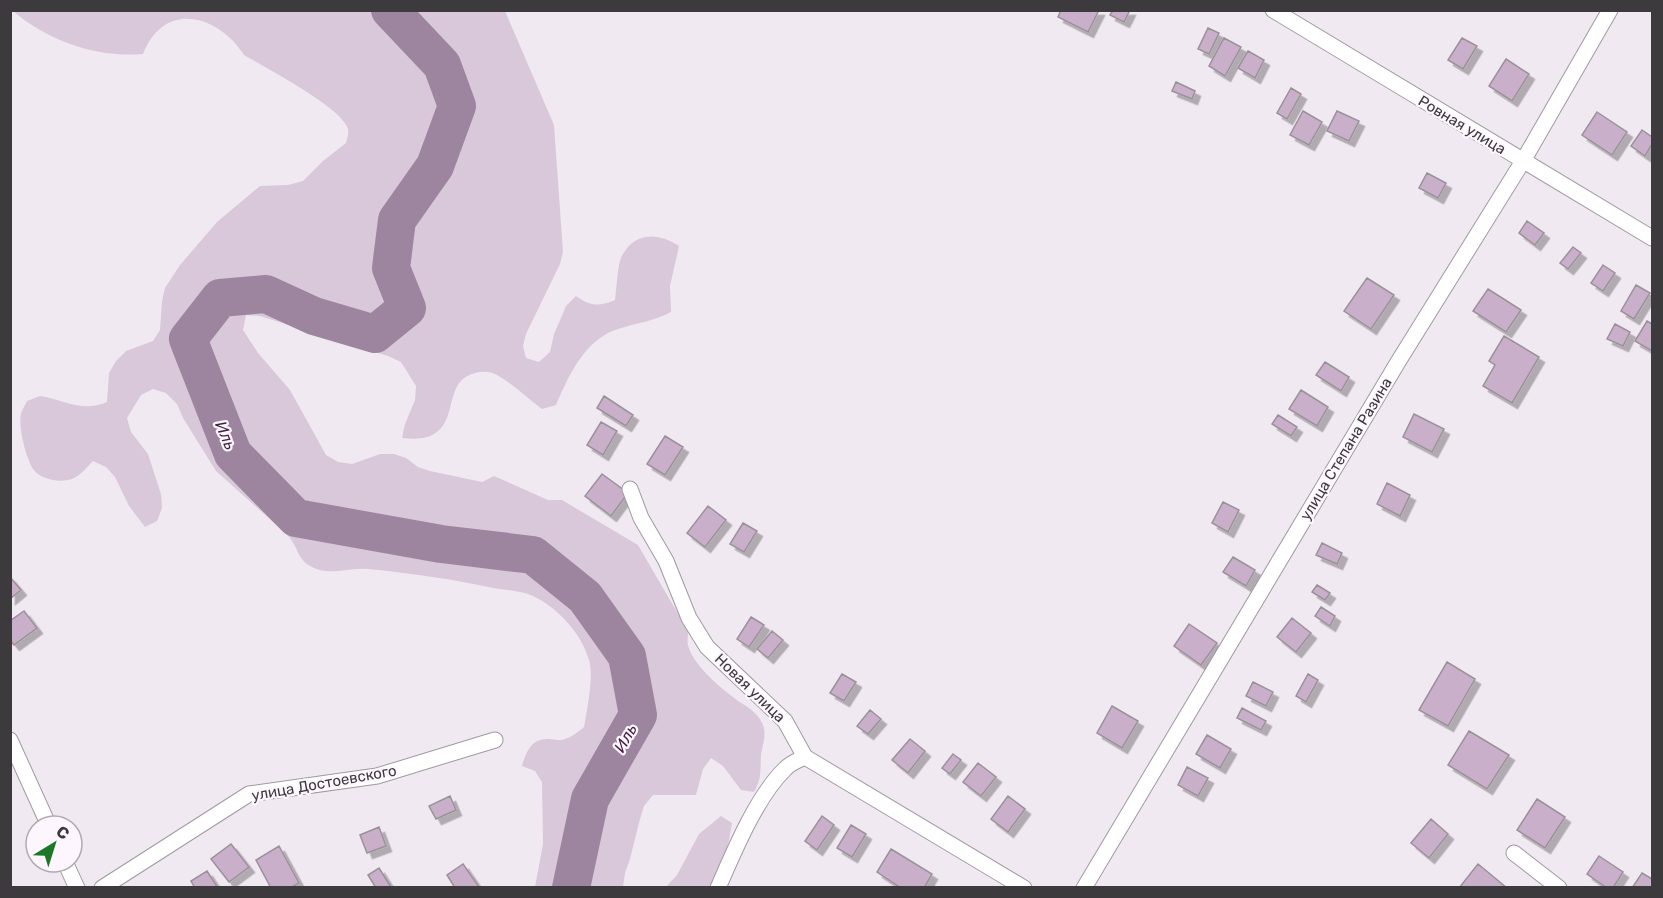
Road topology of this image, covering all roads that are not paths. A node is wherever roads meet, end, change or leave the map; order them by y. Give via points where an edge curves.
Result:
1 (1273, 10) edge
2 (1610, 10) edge
3 (1523, 161) junction
4 (1653, 238) edge
5 (630, 489) dead end
6 (10, 740) edge
7 (495, 740) dead end
8 (805, 757) junction
9 (44, 814) edge
10 (1514, 854) dead end
11 (71, 874) edge
12 (77, 888) edge
13 (102, 888) edge
14 (718, 888) edge
15 (1024, 888) edge
16 (1084, 888) edge
17 (1559, 888) edge

1 - 3 street, Ровная улица
2 - 3 street, улица Степана Разина
3 - 4 street, Ровная улица
3 - 16 street, улица Степана Разина via 1398,362
5 - 8 street, Новая улица via 689,618 707,647 785,721
6 - 9 street
7 - 13 street, улица Достоевского via 377,776 249,794
8 - 14 street via 786,767 769,788 738,841
8 - 15 street
10 - 17 street
11 - 12 street

